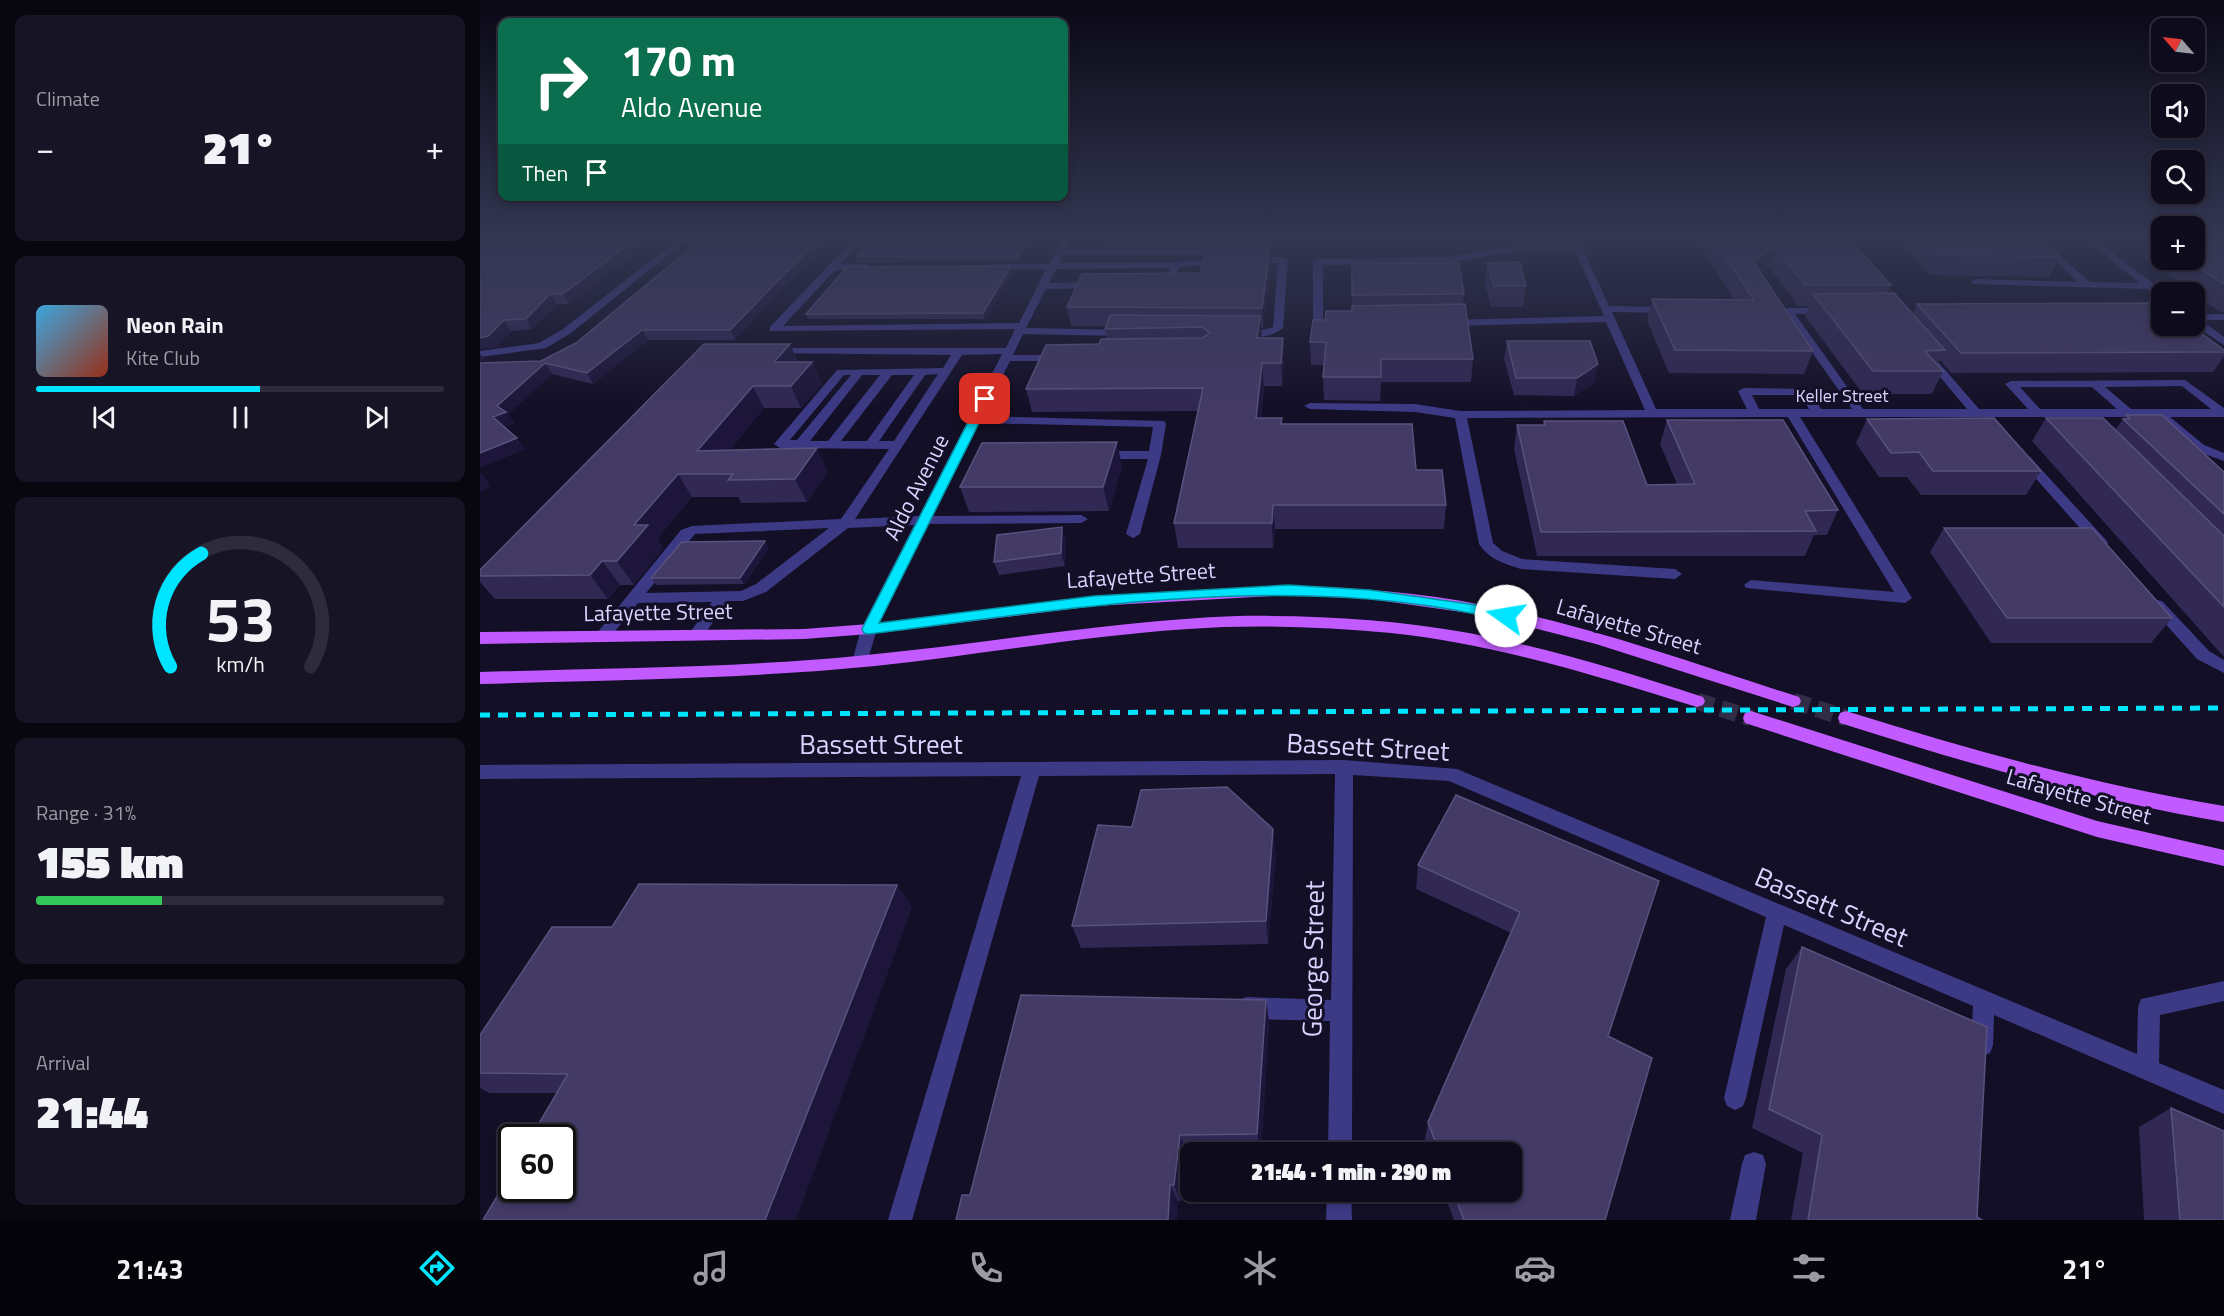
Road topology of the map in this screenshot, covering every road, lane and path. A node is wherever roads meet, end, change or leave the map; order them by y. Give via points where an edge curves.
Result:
1 (613, 295) edge
2 (806, 295) edge
3 (1038, 295) edge
4 (1280, 295) edge
5 (1317, 295) edge
6 (1600, 295) edge
7 (1676, 310) edge
8 (1844, 311) edge
9 (1608, 314) junction
10 (2224, 317) edge
11 (2205, 318) edge
12 (1340, 323) edge
13 (1442, 323) edge
14 (2205, 327) edge
15 (1021, 329) junction
16 (1138, 333) edge
17 (1233, 333) edge
18 (2224, 342) edge
19 (1919, 346) edge
20 (762, 350) edge
21 (959, 352) junction
22 (480, 354) edge
23 (1008, 355) junction
24 (1074, 358) edge
25 (922, 371) junction
26 (946, 371) junction
27 (859, 372) junction
28 (888, 372) junction
29 (2095, 384) junction
30 (1310, 406) dead end
31 (1652, 413) junction
32 (1755, 413) junction
33 (1792, 413) junction
34 (1817, 413) junction
35 (1860, 413) junction
36 (2224, 413) edge
37 (1980, 414) junction
38 (2038, 414) junction
39 (2070, 414) junction
40 (2129, 414) junction
41 (2160, 414) junction
42 (1460, 416) junction
43 (975, 419) junction
44 (2086, 430) edge
45 (2000, 431) edge
46 (801, 444) junction
47 (832, 444) junction
48 (870, 445) junction
49 (898, 445) junction
50 (2015, 448) edge
51 (2200, 448) junction
52 (1085, 454) edge
53 (1155, 455) junction
54 (2224, 457) edge
55 (2199, 464) edge
56 (1081, 519) dead end
57 (924, 520) junction
58 (845, 523) junction
59 (1133, 534) dead end
60 (2109, 552) edge
61 (1675, 574) dead end
62 (1751, 585) dead end
63 (2148, 595) edge
64 (724, 596) junction
65 (633, 598) junction
66 (869, 629) junction
67 (696, 635) junction
68 (602, 637) junction
69 (480, 638) edge
70 (860, 662) junction
71 (2224, 667) edge
72 (480, 678) edge
73 (1697, 701) tunnel mouth
74 (1793, 701) tunnel mouth
75 (1751, 718) tunnel mouth
76 (1846, 718) tunnel mouth
77 (1344, 767) junction
78 (1032, 769) junction
79 (480, 772) edge
80 (2224, 814) edge
81 (2224, 858) edge
82 (1777, 912) junction
83 (2224, 991) edge
84 (1984, 1000) junction
85 (1223, 1008) edge
86 (1341, 1011) junction
87 (2148, 1069) junction
88 (1981, 1070) edge
89 (1735, 1098) dead end
90 (2224, 1102) edge
91 (1340, 1142) edge
92 (1754, 1164) dead end
93 (1339, 1202) edge
94 (900, 1220) edge
95 (1339, 1220) edge
96 (1743, 1220) edge

1 - 22 street via 542,346
2 - 15 street via 774,329
3 - 15 street, Aldo Avenue
4 - 17 street via 1278,328 1269,333
5 - 12 street via 1317,323
6 - 9 street
7 - 9 street
8 - 35 street via 1788,311
9 - 13 street
9 - 31 street
10 - 11 street
14 - 18 street
15 - 16 street
15 - 23 street, Aldo Avenue
19 - 37 street
20 - 21 street
21 - 23 street
21 - 26 street
23 - 24 street
23 - 43 street, Aldo Avenue
25 - 26 street
25 - 28 street
25 - 48 street
26 - 49 street
27 - 28 street
27 - 46 street
27 - 46 street via 841,372 780,444
28 - 47 street
29 - 36 street via 2185,383
29 - 38 street via 2011,384
29 - 40 street
30 - 42 street, Keller Street via 1415,408
31 - 32 street, Keller Street
31 - 42 street, Keller Street
32 - 33 street, Keller Street
32 - 34 street via 1744,391 1805,392
33 - 34 street, Keller Street
33 - 62 street via 1905,598
34 - 35 street, Keller Street
35 - 37 street, Keller Street
36 - 41 street, Keller Street
37 - 38 street, Keller Street
37 - 45 street
38 - 39 street, Keller Street
39 - 40 street, Keller Street
39 - 44 street
40 - 41 street, Keller Street
41 - 51 street
42 - 61 street via 1486,544 1491,551 1521,564
43 - 53 street via 1160,424
43 - 57 street, Aldo Avenue via 964,453
46 - 47 street
47 - 48 street
48 - 49 street
49 - 58 street
50 - 60 street
51 - 54 street
51 - 55 street
52 - 53 street
53 - 59 street
56 - 57 street
57 - 58 street
57 - 66 street, Aldo Avenue
58 - 64 street via 760,588 743,596
58 - 65 street via 692,530
63 - 71 street via 2203,655
64 - 65 street
64 - 67 street
65 - 68 street
66 - 67 main road, Lafayette Street
66 - 70 street, Aldo Avenue
66 - 74 main road, Lafayette Street via 1094,601 1288,590 1370,594 1483,610 1598,639
67 - 68 main road, Lafayette Street
68 - 69 main road, Lafayette Street
70 - 72 main road
70 - 73 main road via 1183,624 1330,624 1395,628 1520,650
75 - 81 main road, Lafayette Street via 2097,829
76 - 80 main road, Lafayette Street via 2043,778 2157,804
77 - 78 street, Bassett Street
77 - 82 street, Bassett Street via 1451,774
77 - 86 street, George Street
78 - 79 street, Bassett Street
78 - 94 street
82 - 84 street, Bassett Street
82 - 89 street
83 - 87 street via 2149,1007
84 - 87 street, Bassett Street
84 - 88 street
85 - 86 street
86 - 91 street, George Street
87 - 90 street, Bassett Street
92 - 96 street
93 - 95 street

